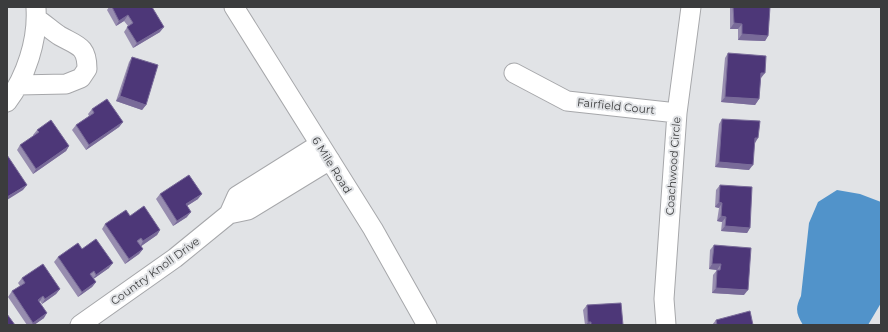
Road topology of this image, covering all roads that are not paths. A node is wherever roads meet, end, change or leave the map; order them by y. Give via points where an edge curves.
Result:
1 (234, 7) edge
2 (691, 7) edge
3 (36, 13) edge
4 (514, 73) dead end
5 (18, 85) junction
6 (7, 102) edge
7 (677, 113) junction
8 (320, 144) junction
9 (330, 160) junction
10 (229, 214) junction
11 (80, 325) edge
12 (427, 325) edge
13 (666, 325) edge

1 - 8 street, 6 Mile Road
2 - 7 street, Coachwood Circle
3 - 5 street via 28,62
3 - 5 street via 58,35 78,44 85,52 87,69 81,78 66,84
4 - 7 street, Fairfield Court via 567,101
5 - 6 street
7 - 13 street, Coachwood Circle via 664,299
8 - 9 street, 6 Mile Road
8 - 10 street, Country Knoll Drive via 237,196
9 - 10 street, Country Knoll Drive via 248,210
9 - 12 street, 6 Mile Road via 373,229
10 - 11 street, Country Knoll Drive via 175,258

